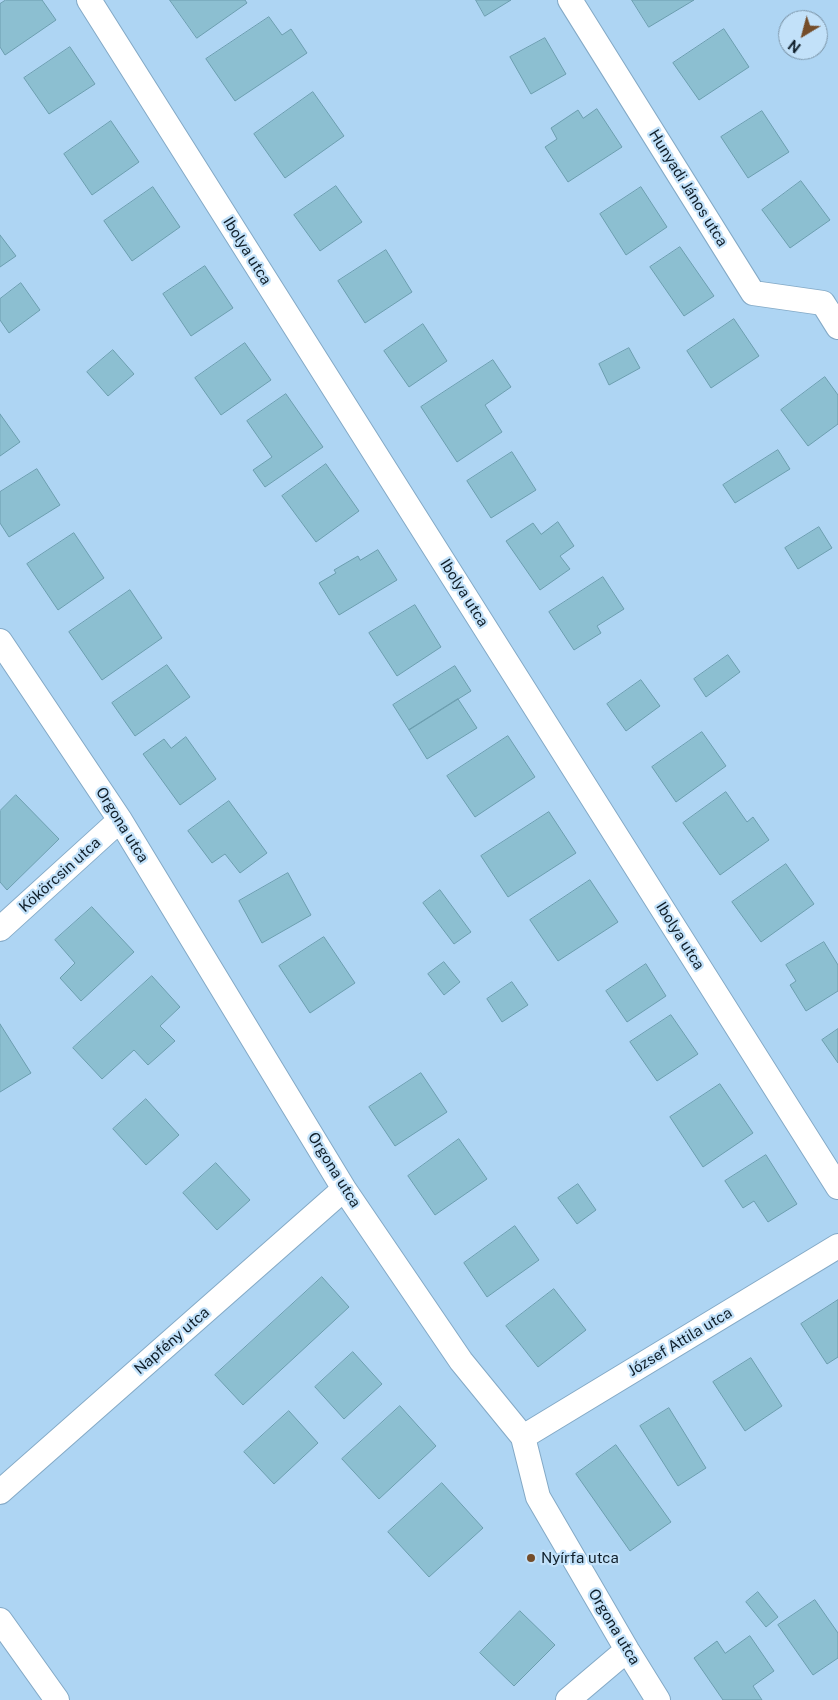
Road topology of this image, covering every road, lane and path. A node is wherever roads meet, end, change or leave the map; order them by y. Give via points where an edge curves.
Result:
1 (89, 0) edge
2 (570, 0) edge
3 (831, 298) edge
4 (838, 327) edge
5 (0, 641) edge
6 (120, 820) junction
7 (0, 930) edge
8 (838, 1187) edge
9 (344, 1189) junction
10 (838, 1246) edge
11 (523, 1437) junction
12 (0, 1492) edge
13 (0, 1620) edge
14 (627, 1650) junction
15 (57, 1700) edge
16 (568, 1700) edge
17 (658, 1700) edge

1 - 8 street, Ibolya utca
2 - 3 street, Hunyadi János utca via 753,293
3 - 4 street, Hunyadi János utca
5 - 6 street, Orgona utca
6 - 7 street, Kökörcsin utca
6 - 9 street, Orgona utca
9 - 11 street, Orgona utca via 460,1361
9 - 12 street, Napfény utca
10 - 11 street, József Attila utca
11 - 14 street, Orgona utca via 538,1497
13 - 15 street
14 - 16 street
14 - 17 street, Orgona utca

